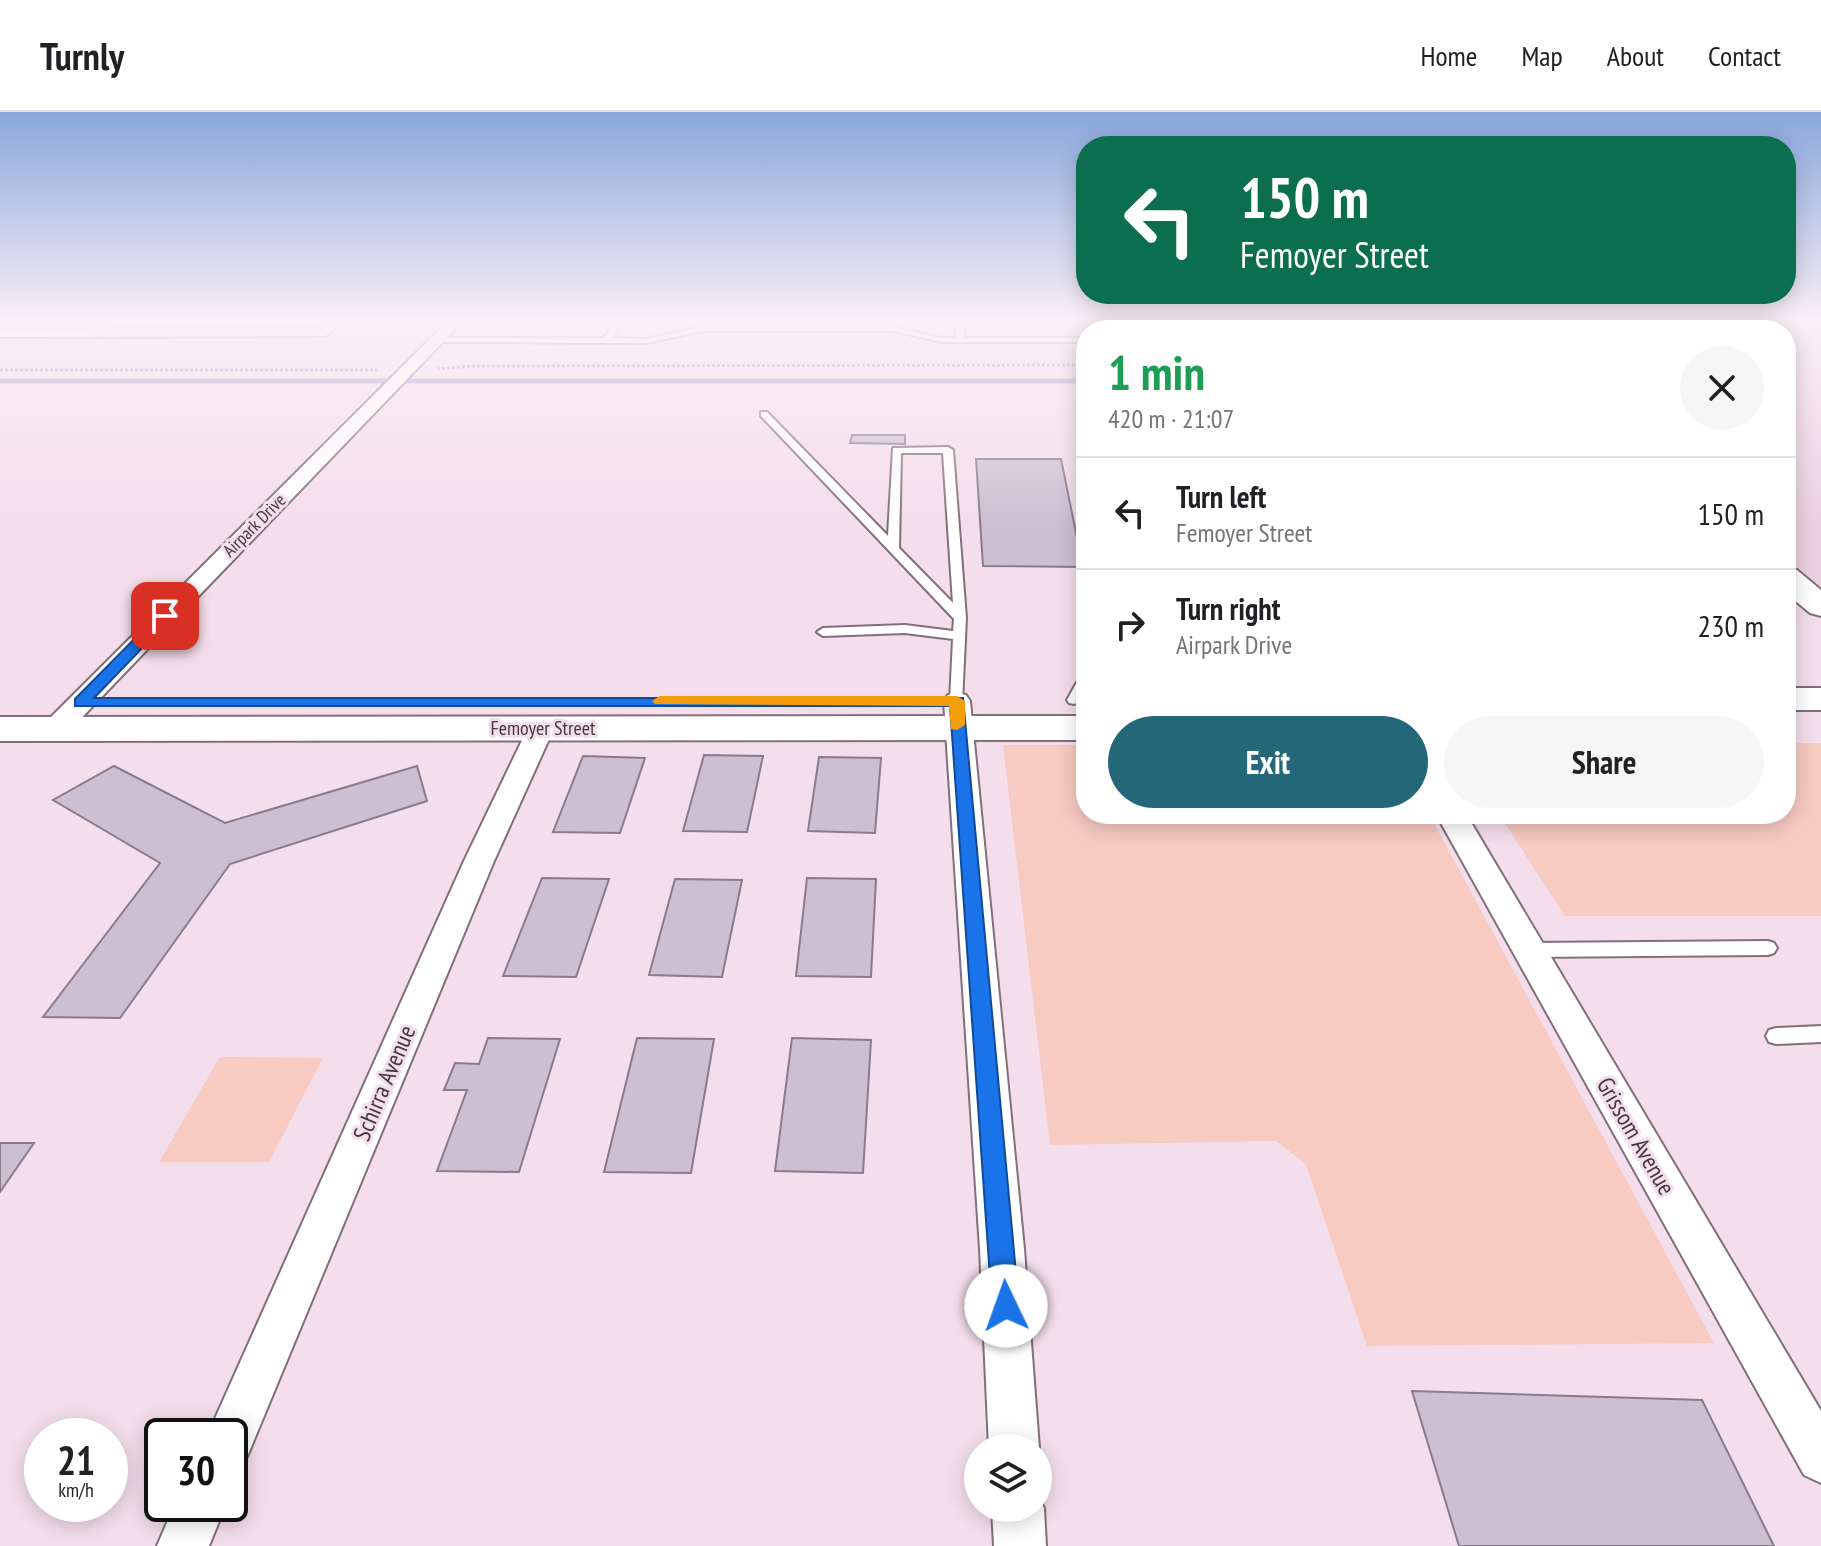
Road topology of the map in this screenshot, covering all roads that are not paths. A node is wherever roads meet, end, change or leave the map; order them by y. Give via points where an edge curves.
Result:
1 (378, 390) edge
2 (764, 414) dead end
3 (893, 548) junction
4 (1796, 585) edge
5 (1821, 606) edge
6 (960, 618) junction
7 (823, 632) dead end
8 (959, 636) junction
9 (1796, 699) edge
10 (1821, 699) edge
11 (1076, 702) edge
12 (0, 703) edge
13 (957, 714) junction
14 (68, 716) junction
15 (1796, 727) edge
16 (1821, 727) edge
17 (541, 728) junction
18 (0, 729) edge
19 (1457, 824) edge
20 (1768, 948) dead end
21 (1528, 950) junction
22 (1821, 1034) edge
23 (1776, 1036) dead end
24 (239, 1418) edge
25 (1013, 1434) edge
26 (1821, 1458) edge
27 (193, 1522) edge
28 (1019, 1522) edge
29 (183, 1546) edge
30 (1020, 1546) edge

1 - 14 street, Airpark Drive
2 - 3 lane
3 - 6 lane
3 - 6 lane via 896,450 948,450
4 - 5 street
6 - 8 lane
7 - 8 lane via 905,629
8 - 13 lane
9 - 10 street
11 - 13 street, Femoyer Street
12 - 14 street, Femoyer Street
13 - 14 street, Femoyer Street
13 - 17 street, Femoyer Street
13 - 25 street
14 - 17 street, Femoyer Street
14 - 18 street, Femoyer Street
15 - 16 street
17 - 24 street, Schirra Avenue
19 - 21 street, Grissom Avenue
20 - 21 lane
21 - 26 street, Grissom Avenue
22 - 23 lane
27 - 29 street
28 - 30 street

